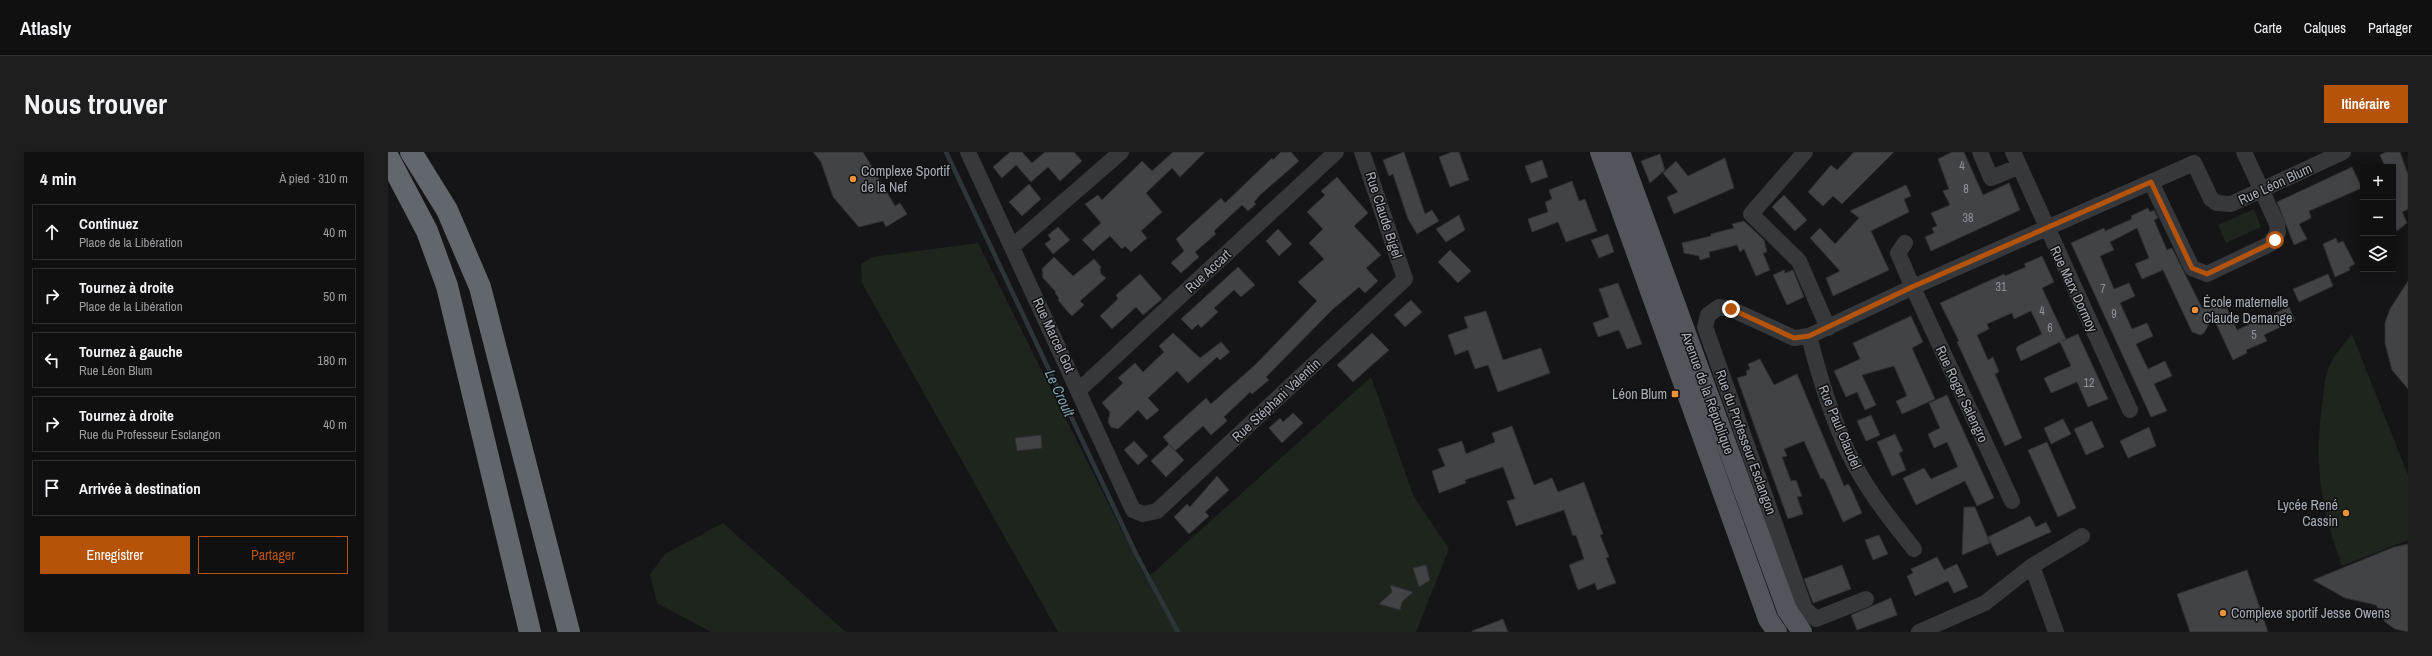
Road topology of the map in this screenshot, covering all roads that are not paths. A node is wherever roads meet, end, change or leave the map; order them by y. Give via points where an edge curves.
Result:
1 (411, 152) edge
2 (968, 152) edge
3 (1121, 152) edge
4 (1336, 152) edge
5 (1362, 152) edge
6 (1600, 152) edge
7 (1620, 152) edge
8 (1805, 152) edge
9 (1980, 152) edge
10 (2244, 152) edge
11 (2343, 152) edge
12 (388, 157) edge
13 (2191, 158) edge
14 (2016, 159) edge
15 (2151, 182) junction
16 (2261, 191) junction
17 (2046, 228) junction
18 (1905, 243) dead end
19 (1013, 246) junction
20 (1405, 279) joint
21 (1912, 287) junction
22 (1828, 328) junction
23 (1809, 336) junction
24 (1079, 390) junction
25 (2130, 410) dead end
26 (2012, 500) dead end
27 (1143, 514) joint
28 (2082, 536) dead end
29 (1914, 549) dead end
30 (2032, 566) junction
31 (1866, 599) dead end
32 (1927, 630) edge
33 (530, 632) edge
34 (570, 632) edge
35 (1777, 632) edge
36 (1802, 632) edge
37 (2056, 632) edge

1 - 34 highway via 447,210 480,287
2 - 19 street, Rue Marcel Got
3 - 19 street
4 - 24 street, Rue Accart
5 - 20 street, Rue Claude Bigel
6 - 35 main road, Avenue de la République via 1768,619
7 - 36 main road, Avenue de la République via 1787,610
8 - 22 street via 1751,214 1799,261
9 - 14 street via 1991,178
10 - 16 street
11 - 16 street, Rue Léon Blum
12 - 33 highway via 425,225 447,286
13 - 15 street, Rue Léon Blum
13 - 16 street, Rue Léon Blum via 2211,199 2218,203 2232,204
14 - 17 street, Rue Marx Dormoy
15 - 16 street via 2192,268 2207,274 2275,240 2277,224
15 - 17 street, Rue Léon Blum
17 - 21 street, Rue Léon Blum
17 - 25 street, Rue Marx Dormoy
18 - 21 street, Rue Roger Salengro via 1898,253
19 - 24 street, Rue Marcel Got
20 - 27 street, Rue Stéphani Valentin via 1157,511
21 - 22 street, Rue Léon Blum
21 - 26 street, Rue Roger Salengro
22 - 23 street, Rue Léon Blum
23 - 29 street, Rue Paul Claudel via 1821,385 1848,452 1887,515
23 - 31 street, Rue du Professeur Esclangon via 1794,338 1731,309 1719,307 1708,315 1705,327 1806,609 1816,619
24 - 27 street, Rue Marcel Got via 1133,510
28 - 30 street
30 - 32 street via 1985,603
30 - 37 street

